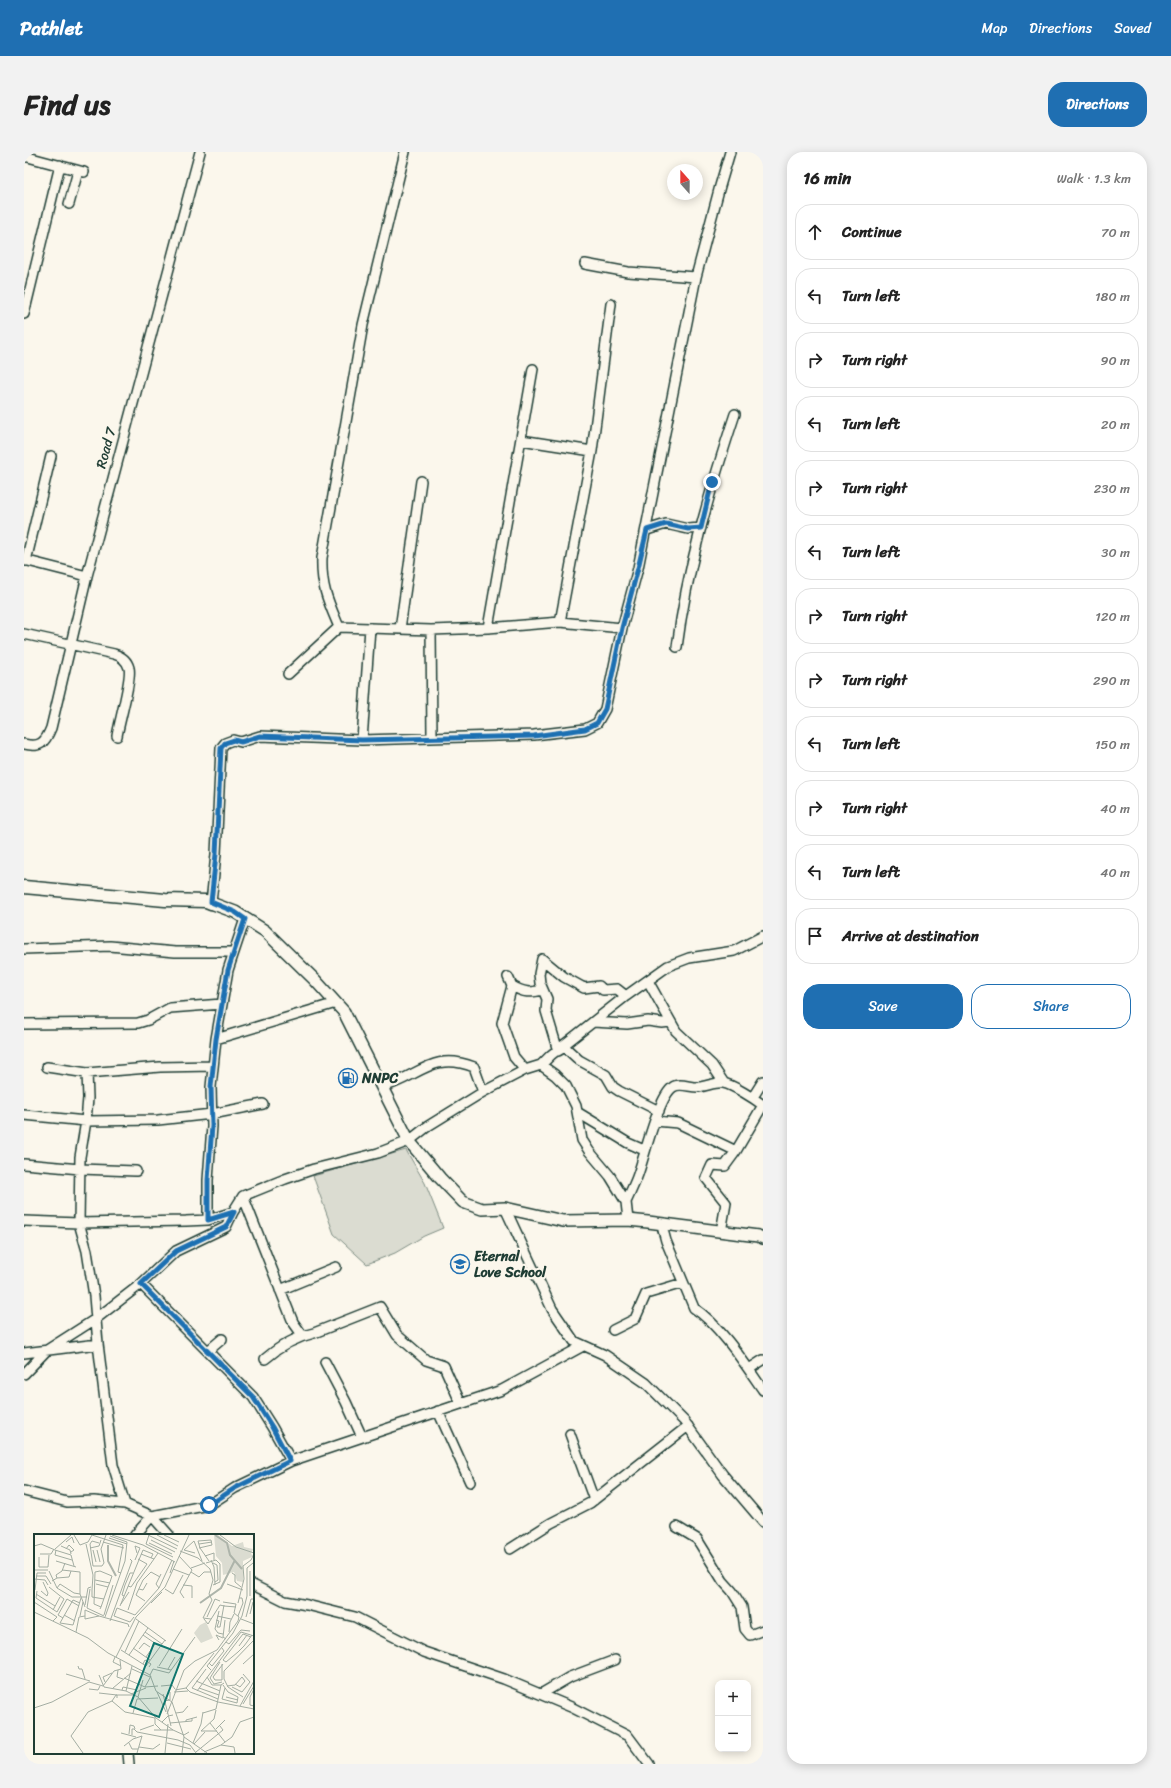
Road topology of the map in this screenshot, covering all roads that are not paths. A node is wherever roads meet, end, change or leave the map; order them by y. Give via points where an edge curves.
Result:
1 (200, 152) edge
2 (405, 152) edge
3 (730, 152) edge
4 (24, 156) edge
5 (60, 165) junction
6 (69, 204) dead end
7 (585, 264) dead end
8 (696, 278) junction
9 (611, 304) dead end
10 (24, 314) edge
11 (533, 369) dead end
12 (735, 414) dead end
13 (521, 440) junction
14 (592, 451) junction
15 (50, 456) dead end
16 (421, 481) dead end
17 (701, 528) junction
18 (647, 530) junction
19 (25, 560) edge
20 (87, 576) junction
21 (560, 622) junction
22 (339, 627) junction
23 (370, 628) junction
24 (488, 628) junction
25 (622, 628) junction
26 (400, 629) junction
27 (430, 630) junction
28 (24, 634) edge
29 (71, 645) junction
30 (677, 647) dead end
31 (288, 674) dead end
32 (116, 736) dead end
33 (432, 737) junction
34 (362, 740) junction
35 (24, 744) edge
36 (24, 887) edge
37 (211, 902) junction
38 (245, 919) junction
39 (763, 936) edge
40 (24, 949) edge
41 (234, 952) junction
42 (508, 977) dead end
43 (648, 981) junction
44 (512, 986) junction
45 (543, 990) junction
46 (626, 996) junction
47 (336, 1003) junction
48 (222, 1004) junction
49 (593, 1022) junction
50 (670, 1022) junction
51 (24, 1024) edge
52 (216, 1039) junction
53 (554, 1053) junction
54 (541, 1065) junction
55 (213, 1066) junction
56 (47, 1067) dead end
57 (525, 1070) junction
58 (87, 1073) junction
59 (555, 1075) junction
60 (763, 1081) edge
61 (724, 1083) junction
62 (382, 1087) junction
63 (483, 1092) junction
64 (753, 1097) junction
65 (263, 1104) dead end
66 (659, 1111) junction
67 (577, 1112) junction
68 (212, 1114) junction
69 (24, 1115) edge
70 (86, 1121) junction
71 (655, 1121) junction
72 (409, 1141) junction
73 (644, 1150) junction
74 (736, 1151) junction
75 (24, 1164) edge
76 (80, 1169) junction
77 (136, 1171) dead end
78 (242, 1196) junction
79 (626, 1202) junction
80 (505, 1208) junction
81 (234, 1212) junction
82 (208, 1220) junction
83 (628, 1220) junction
84 (24, 1221) edge
85 (79, 1223) junction
86 (664, 1224) junction
87 (721, 1232) junction
88 (763, 1238) edge
89 (336, 1268) dead end
90 (683, 1283) junction
91 (141, 1284) junction
92 (280, 1290) junction
93 (97, 1318) junction
94 (613, 1330) dead end
95 (303, 1336) junction
96 (222, 1339) dead end
97 (98, 1344) junction
98 (584, 1346) junction
99 (47, 1350) junction
100 (208, 1351) junction
101 (24, 1353) edge
102 (265, 1359) dead end
103 (763, 1360) edge
104 (325, 1362) dead end
105 (748, 1369) junction
106 (24, 1374) edge
107 (763, 1390) edge
108 (461, 1404) junction
109 (438, 1411) junction
110 (688, 1426) junction
111 (570, 1434) dead end
112 (362, 1437) junction
113 (290, 1461) junction
114 (470, 1482) dead end
115 (24, 1492) edge
116 (594, 1500) junction
117 (125, 1504) junction
118 (152, 1516) junction
119 (763, 1522) edge
120 (677, 1528) dead end
121 (136, 1534) edge
122 (168, 1534) edge
123 (510, 1549) dead end
124 (254, 1586) edge
125 (763, 1630) edge
126 (615, 1660) dead end
127 (540, 1694) junction
128 (128, 1754) edge
129 (129, 1764) edge
130 (650, 1764) edge

1 - 20 street, Road 7
2 - 22 street via 363,325 322,558 324,592
3 - 8 street
4 - 5 street
5 - 6 street via 81,171
5 - 10 street
7 - 8 street via 628,272
8 - 18 street
9 - 14 street
11 - 13 street
12 - 17 street via 712,482
13 - 14 street
13 - 24 street
14 - 21 street
15 - 19 street
16 - 26 street
17 - 18 street via 688,529 666,524
17 - 30 street via 681,609
18 - 25 street
19 - 20 street
20 - 29 street, Road 7
21 - 24 street
21 - 25 street
22 - 23 street
22 - 31 street
23 - 26 street
23 - 34 street
24 - 27 street
25 - 33 street via 605,709 597,723 585,729 534,736
26 - 27 street
27 - 33 street
28 - 29 street
29 - 32 street via 114,654 128,664 129,679
29 - 35 street, Road 7 via 48,736 44,742 35,746
33 - 34 street
34 - 37 street via 260,736 241,742 234,740 225,743 221,748
36 - 37 main road
37 - 38 street
38 - 41 street
38 - 47 street via 264,931
39 - 43 street via 734,952 689,958 668,966
40 - 41 street via 110,946 175,952
41 - 48 street
42 - 44 street
43 - 46 street
43 - 50 street
44 - 45 street via 529,993
44 - 57 street via 502,1023 514,1057
45 - 46 street via 539,974 542,959 564,977 584,988 599,986 603,990 618,989
45 - 53 street via 547,999 546,1011
46 - 49 street
47 - 52 street
47 - 62 street via 344,1012
48 - 51 street via 170,1008 138,1023
48 - 52 street
49 - 50 street
49 - 53 street
50 - 61 street via 712,1065
52 - 55 street
53 - 54 street
53 - 59 street
53 - 66 street via 563,1048 567,1049 579,1060 606,1075 613,1087
54 - 57 street
54 - 59 street
55 - 58 street
55 - 68 street
56 - 58 street
57 - 63 street
58 - 70 street
59 - 67 street via 566,1086
60 - 64 street
61 - 64 street
61 - 66 street via 698,1087 672,1084
62 - 63 street via 397,1084 427,1066 460,1062 474,1067
62 - 72 street
63 - 72 street via 428,1126
64 - 74 street via 763,1105
65 - 68 street
66 - 71 street
67 - 73 street
67 - 79 street via 582,1140
68 - 70 street via 158,1120
68 - 82 street
69 - 70 street
70 - 76 street
71 - 73 street
71 - 74 street via 678,1123
72 - 78 street via 378,1153 314,1169
72 - 80 street via 463,1202 482,1209
73 - 79 street
74 - 87 street via 725,1166 712,1165 706,1178 726,1203
75 - 76 street
76 - 77 street
76 - 85 street
78 - 81 street
78 - 92 street
79 - 83 street
80 - 83 street via 563,1221
80 - 98 street via 552,1309 574,1342
81 - 82 street
81 - 91 street via 226,1227 176,1251
82 - 85 street
83 - 86 street
84 - 85 street
85 - 93 street via 87,1251
86 - 87 street
86 - 90 street via 666,1240
87 - 88 street
89 - 92 street
90 - 94 street via 646,1294 635,1320
90 - 105 street via 694,1308 702,1314
91 - 93 street
91 - 100 street
92 - 95 street via 293,1322
93 - 97 street
93 - 99 street
95 - 102 street via 274,1351
95 - 108 street via 380,1308 397,1335 426,1360 444,1366
96 - 100 street
97 - 99 street
97 - 117 street via 113,1465
98 - 108 street via 502,1390
98 - 110 street via 606,1355 646,1383
99 - 101 street
99 - 106 street
100 - 113 street via 253,1397
103 - 105 street
104 - 112 street
105 - 107 street
108 - 109 street
109 - 112 street
109 - 114 street
110 - 116 street
110 - 119 street via 723,1475
111 - 116 street
112 - 113 street
113 - 118 street via 235,1488 209,1505
115 - 117 street via 67,1502
116 - 123 street
117 - 118 street
118 - 121 street
118 - 122 street
120 - 125 street via 697,1539 742,1607 745,1629 750,1636
124 - 127 street via 285,1601 355,1617 424,1652
126 - 127 street via 570,1677
127 - 130 street via 628,1736
128 - 129 street

